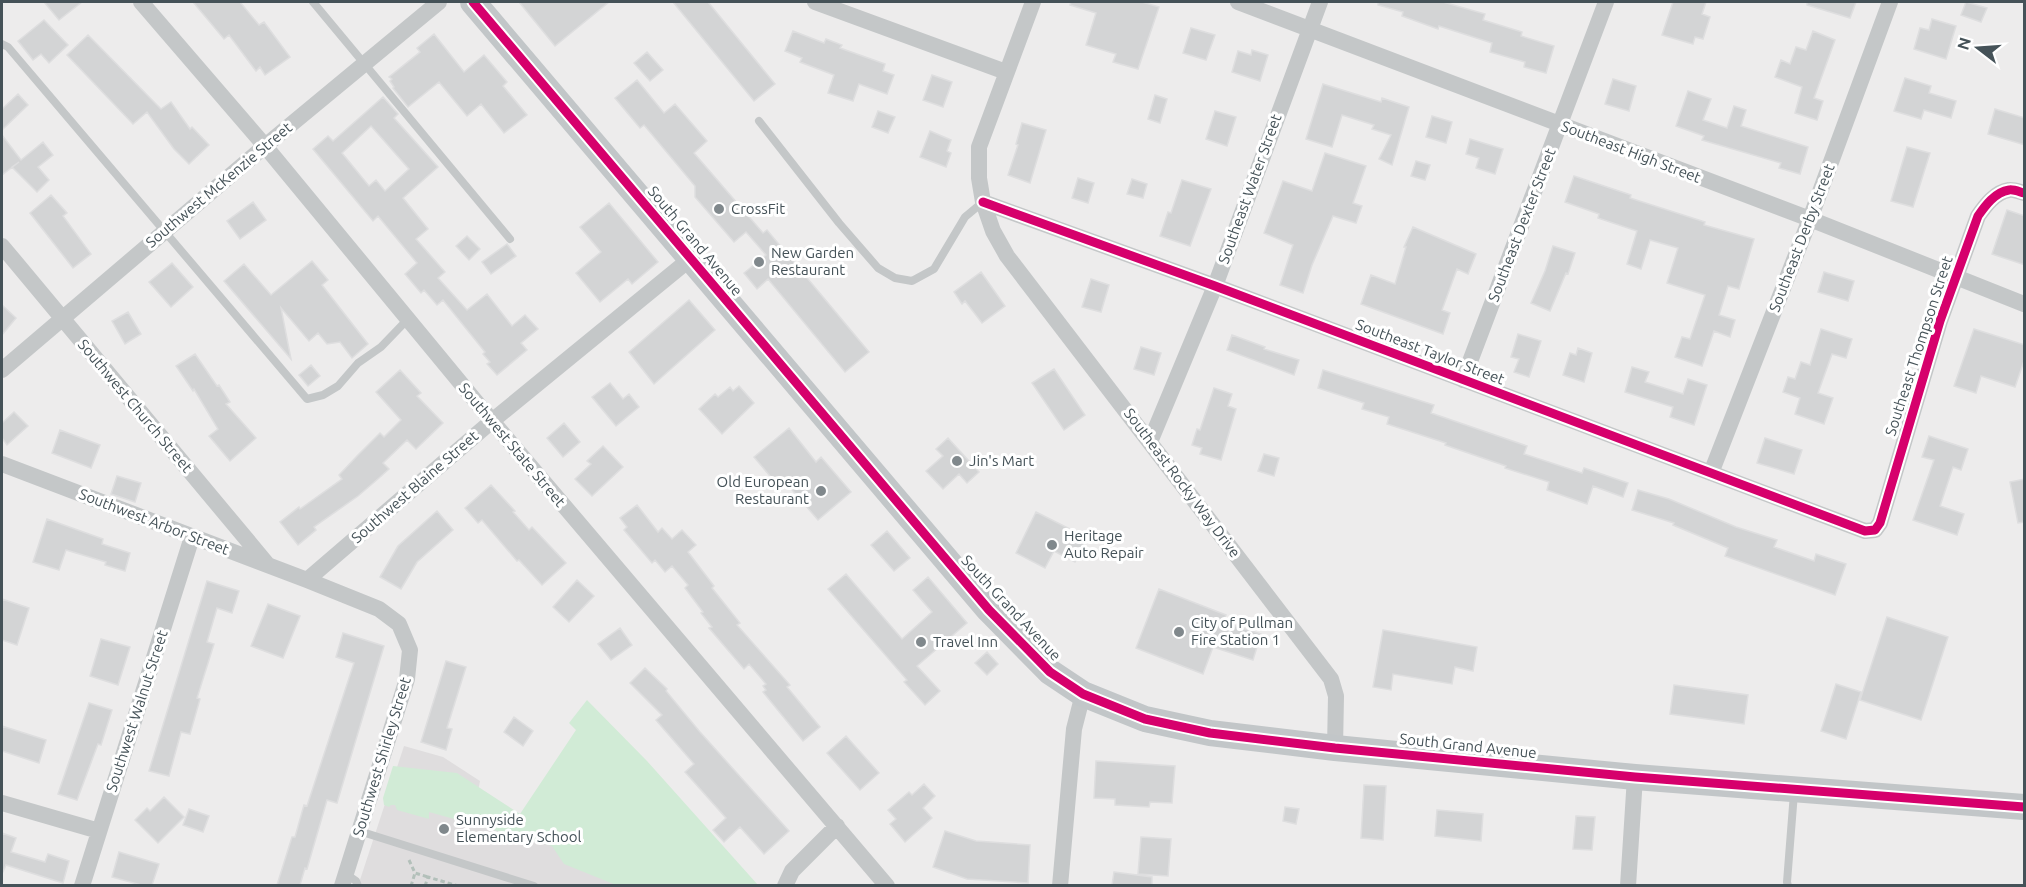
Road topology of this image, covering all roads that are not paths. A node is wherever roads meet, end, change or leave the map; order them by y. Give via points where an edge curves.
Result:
1 (141, 2) edge
2 (313, 2) edge
3 (439, 2) edge
4 (473, 2) edge
5 (815, 2) edge
6 (1033, 2) edge
7 (1238, 2) edge
8 (1320, 2) edge
9 (1606, 2) edge
10 (1890, 2) edge
11 (1310, 29) junction
12 (2, 44) edge
13 (366, 63) junction
14 (1006, 72) junction
15 (759, 121) dead end
16 (1560, 125) junction
17 (264, 146) junction
18 (2025, 193) edge
19 (983, 201) junction
20 (1810, 219) junction
21 (164, 231) junction
22 (510, 239) dead end
23 (2, 246) edge
24 (690, 259) junction
25 (1955, 276) junction
26 (1215, 286) junction
27 (2025, 303) edge
28 (62, 318) junction
29 (407, 320) junction
30 (2, 369) edge
31 (1463, 380) junction
32 (492, 421) junction
33 (1150, 442) junction
34 (2, 464) edge
35 (1711, 473) junction
36 (1865, 531) joint
37 (192, 537) junction
38 (269, 565) junction
39 (307, 580) junction
40 (1083, 694) junction
41 (1335, 748) junction
42 (1635, 777) junction
43 (1794, 789) junction
44 (2, 803) edge
45 (2025, 807) edge
46 (837, 826) junction
47 (99, 831) junction
48 (359, 831) junction
49 (349, 882) edge
50 (82, 885) edge
51 (534, 885) edge
52 (785, 885) edge
53 (887, 885) edge
54 (1060, 885) edge
55 (1628, 885) edge
56 (1788, 885) edge

1 - 17 street, Southwest State Street
2 - 13 lane
3 - 13 street, Southwest McKenzie Street
4 - 24 main road, South Grand Avenue
5 - 14 street
6 - 14 street, Southeast Rocky Way Drive
7 - 11 street, Southeast High Street
8 - 11 street, Southeast Water Street
9 - 16 street, Southeast Dexter Street
10 - 20 street, Southeast Derby Street
11 - 16 street, Southeast High Street
11 - 26 street, Southeast Water Street
12 - 21 lane
13 - 17 street, Southwest McKenzie Street
13 - 22 lane
14 - 19 street, Southeast Rocky Way Drive via 979,147
15 - 19 lane via 878,268 895,278 912,281 934,269 965,217
16 - 20 street, Southeast High Street
16 - 31 street, Southeast Dexter Street
17 - 21 street, Southwest McKenzie Street
17 - 29 street, Southwest State Street
18 - 25 street, Southeast Thompson Street via 2009,190 1988,202 1978,216
19 - 26 street, Southeast Taylor Street
19 - 33 street, Southeast Rocky Way Drive via 1007,256
20 - 25 street, Southeast High Street
20 - 35 street, Southeast Derby Street
21 - 28 street, Southwest McKenzie Street
21 - 29 lane via 307,399 338,386
23 - 28 street, Southwest Church Street
24 - 32 street, Southwest Blaine Street
24 - 40 main road, South Grand Avenue via 989,610 1050,672
25 - 27 street, Southeast High Street
25 - 36 street, Southeast Thompson Street via 1880,523 1875,530
26 - 31 street, Southeast Taylor Street
26 - 33 street, Southeast Water Street
28 - 30 street, Southwest McKenzie Street
28 - 38 street, Southwest Church Street
29 - 32 street, Southwest State Street
31 - 35 street, Southeast Taylor Street
32 - 39 street, Southwest Blaine Street
32 - 46 street, Southwest State Street
33 - 41 street, Southeast Rocky Way Drive via 1331,679 1336,696
34 - 37 street, Southwest Arbor Street
35 - 36 street, Southeast Taylor Street
37 - 38 street, Southwest Arbor Street
37 - 47 street, Southwest Walnut Street
38 - 39 street, Southwest Arbor Street
39 - 48 street, Southwest Shirley Street via 379,609 399,624 410,650 407,679
40 - 41 main road, South Grand Avenue via 1145,719 1210,733
40 - 54 street via 1074,729
41 - 42 main road, South Grand Avenue
42 - 43 main road, South Grand Avenue
42 - 55 street
43 - 45 main road, South Grand Avenue
43 - 56 lane
44 - 47 street
46 - 52 street via 792,871
46 - 53 street, Southwest State Street
47 - 50 street, Southwest Walnut Street
48 - 49 street, Southwest Shirley Street
48 - 51 lane

